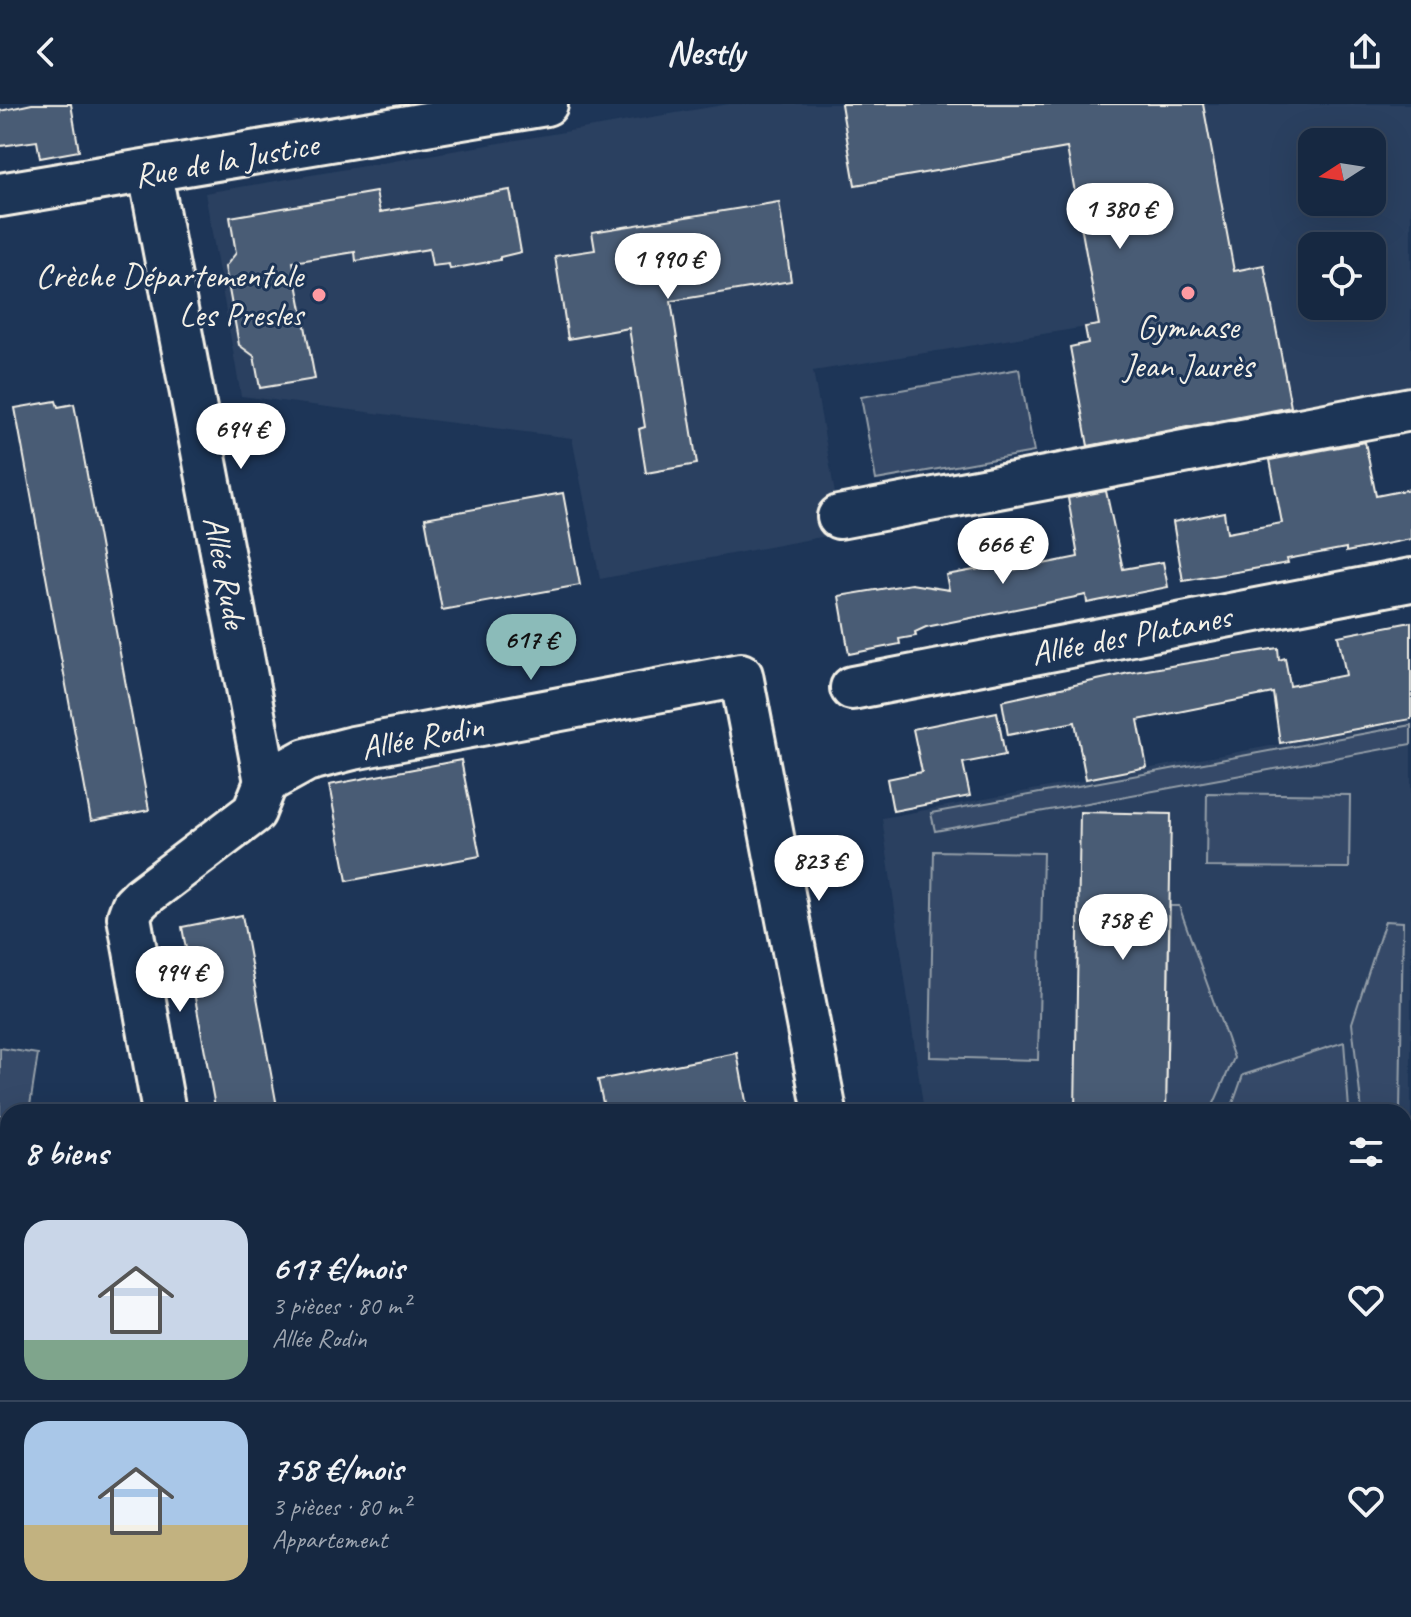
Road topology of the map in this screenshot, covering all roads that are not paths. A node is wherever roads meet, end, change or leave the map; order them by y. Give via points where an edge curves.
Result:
1 (546, 104) edge
2 (150, 173) junction
3 (0, 195) edge
4 (1411, 409) edge
5 (839, 517) dead end
6 (1411, 580) edge
7 (852, 688) dead end
8 (266, 782) junction
9 (163, 1104) edge
10 (823, 1104) edge

1 - 2 street, Rue de la Justice
2 - 3 street, Rue de la Justice
2 - 8 street, Allée Rude
4 - 5 street
6 - 7 street, Allée des Platanes
8 - 9 street via 254,812 133,906 130,928
8 - 10 street, Allée Rodin via 306,760 353,748 741,675

